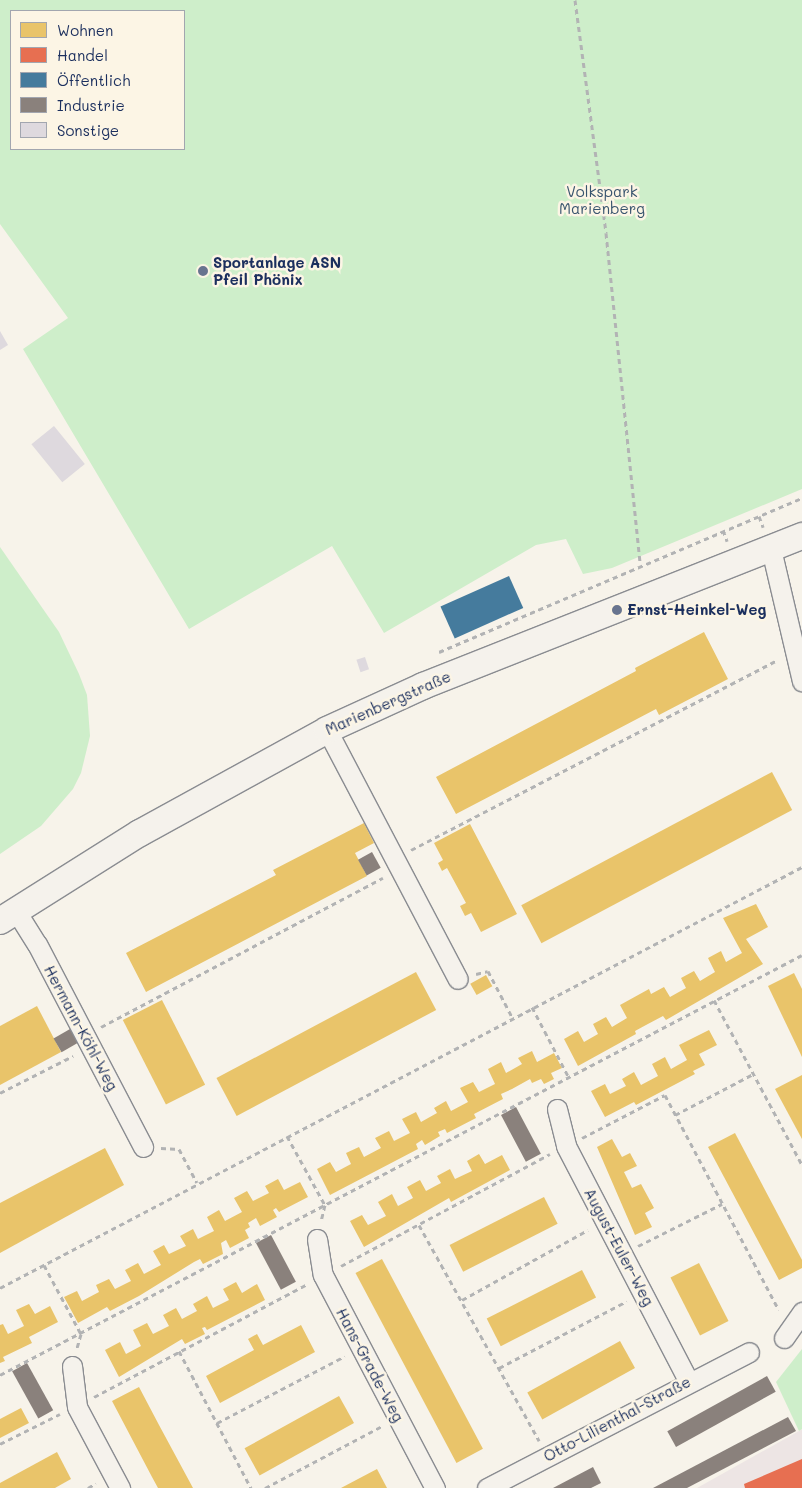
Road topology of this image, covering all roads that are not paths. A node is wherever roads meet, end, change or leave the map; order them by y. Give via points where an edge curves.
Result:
1 (802, 536) edge
2 (771, 549) junction
3 (802, 681) edge
4 (327, 730) junction
5 (8, 916) edge
6 (458, 979) road end
7 (557, 1109) dead end
8 (143, 1146) road end
9 (317, 1239) road end
10 (802, 1312) edge
11 (786, 1333) road end
12 (749, 1352) dead end
13 (72, 1366) road end
14 (689, 1382) junction
15 (120, 1488) edge
16 (435, 1488) edge
17 (487, 1488) edge

1 - 2 main road, Marienbergstraße
2 - 3 street
2 - 4 main road, Marienbergstraße via 422,686
4 - 5 main road, Marienbergstraße via 148,828
4 - 6 street
5 - 8 street, Hermann-Köhl-Weg via 89,1041
7 - 14 street, August-Euler-Weg via 566,1146
9 - 16 street, Hans-Grade-Weg via 323,1275
10 - 11 street
12 - 14 street, Otto-Lilienthal-Straße
13 - 15 street via 77,1407
14 - 17 street, Otto-Lilienthal-Straße

